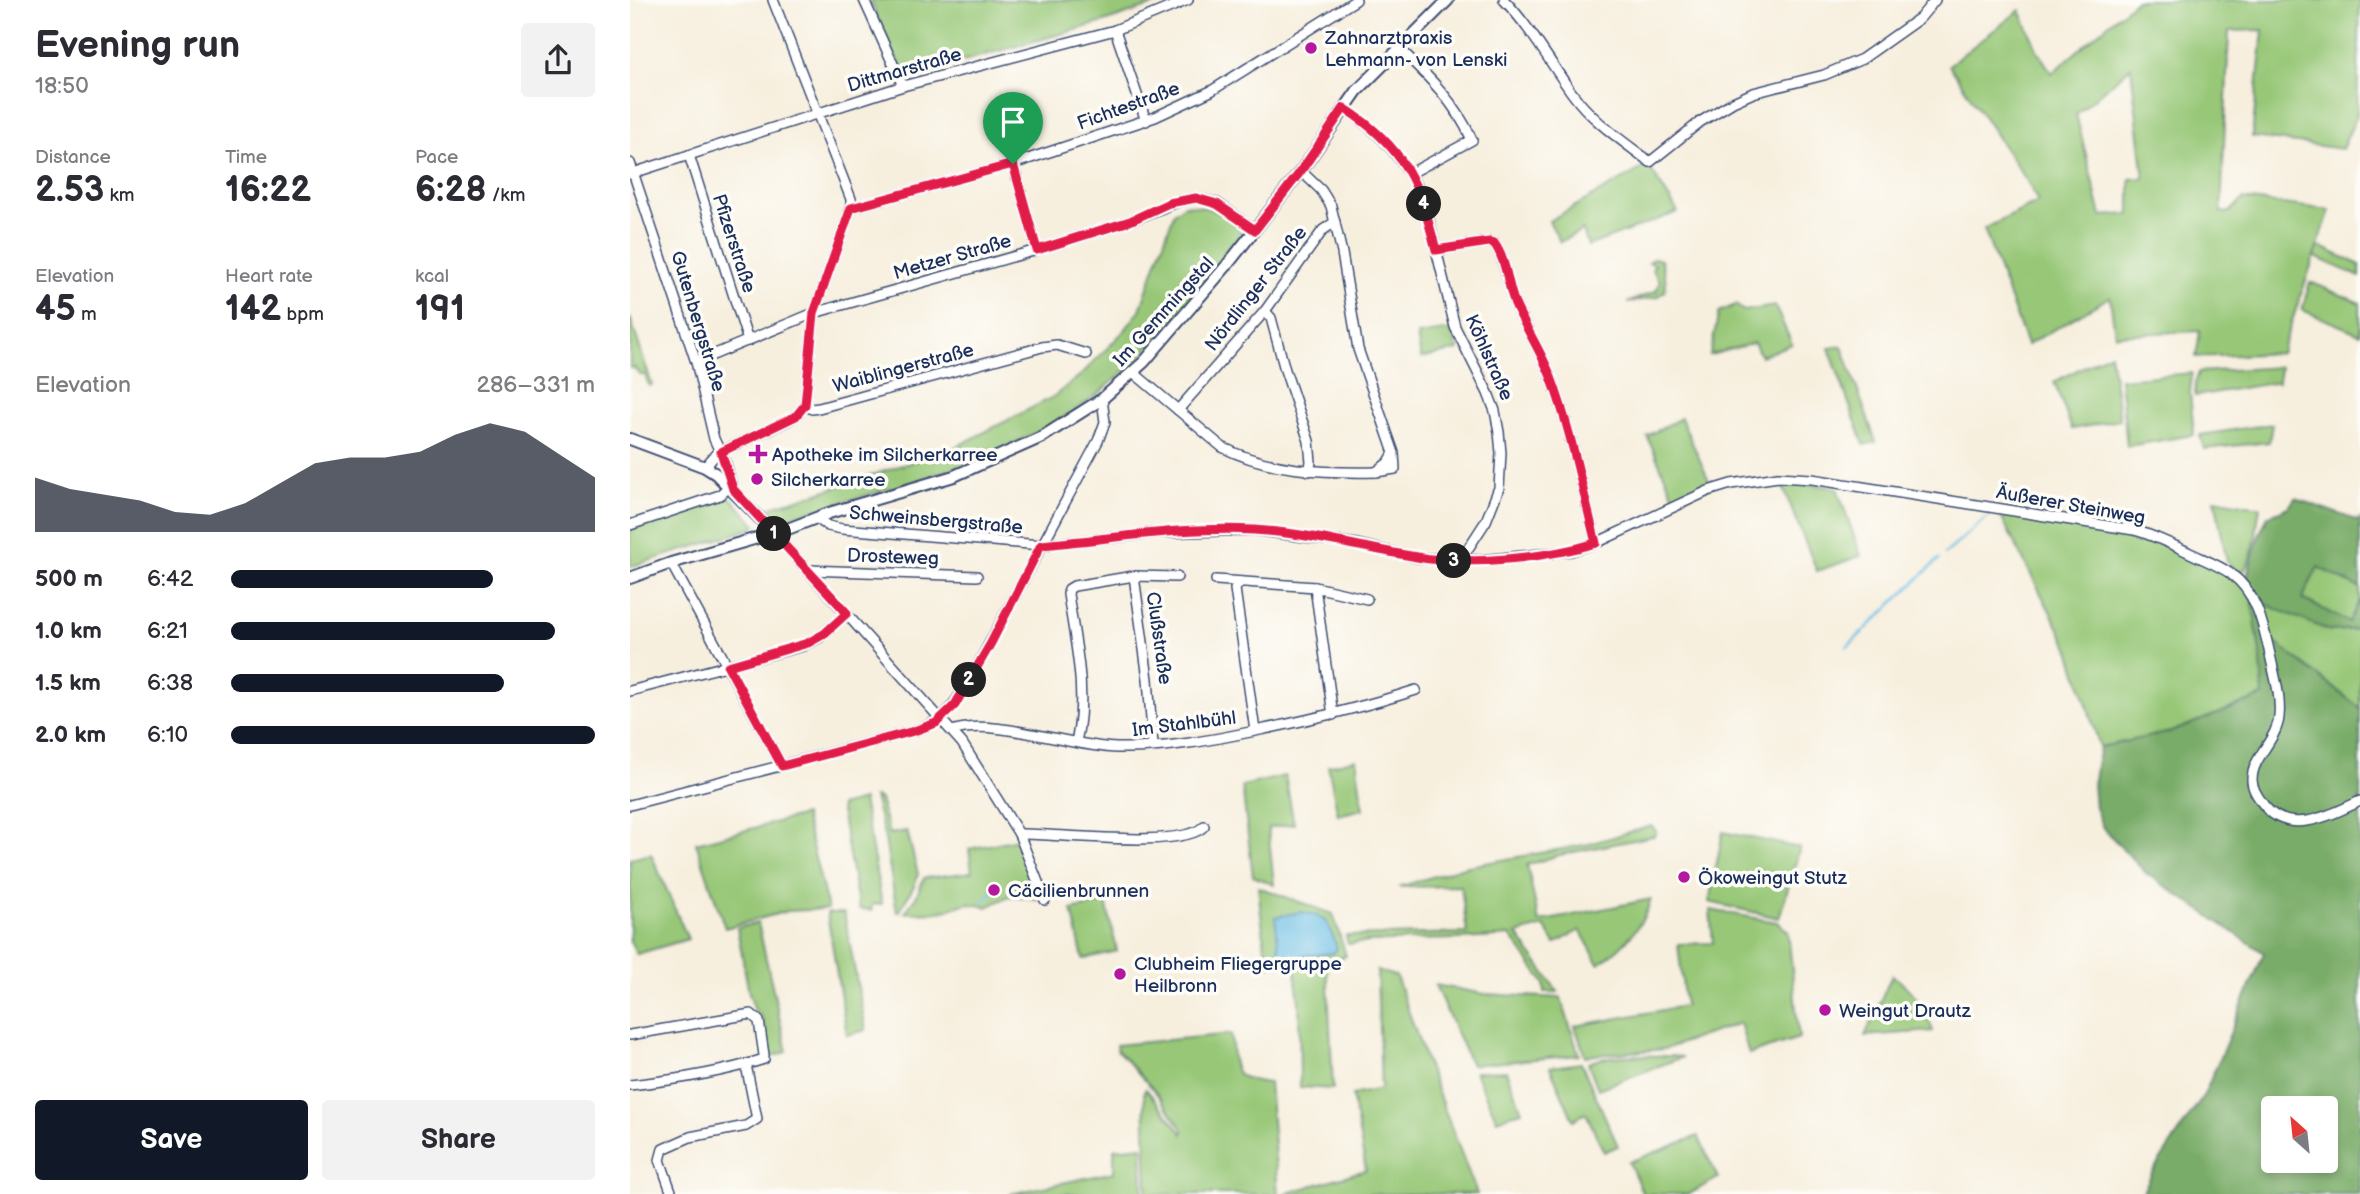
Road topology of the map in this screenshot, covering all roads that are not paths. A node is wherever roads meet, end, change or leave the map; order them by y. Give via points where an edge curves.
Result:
1 (773, 0) edge
2 (864, 0) edge
3 (1188, 0) edge
4 (1356, 0) edge
5 (1448, 0) edge
6 (1504, 0) edge
7 (1935, 0) edge
8 (1115, 30) junction
9 (1399, 48) junction
10 (903, 86) junction
11 (1344, 108) junction
12 (816, 113) junction
13 (1146, 121) junction
14 (689, 155) junction
15 (1013, 164) junction
16 (631, 170) edge
17 (1301, 171) junction
18 (1410, 173) junction
19 (851, 208) junction
20 (1335, 222) junction
21 (1255, 230) junction
22 (1037, 250) junction
23 (1436, 250) junction
24 (1265, 311) junction
25 (814, 313) junction
26 (748, 341) junction
27 (1086, 354) dead end
28 (696, 362) junction
29 (1134, 373) junction
30 (1101, 399) junction
31 (805, 405) junction
32 (1178, 410) junction
33 (630, 439) edge
34 (721, 452) junction
35 (705, 467) junction
36 (1309, 471) junction
37 (731, 488) junction
38 (816, 518) junction
39 (630, 525) edge
40 (774, 533) junction
41 (1596, 543) junction
42 (1041, 545) junction
43 (1460, 561) junction
44 (671, 563) junction
45 (808, 570) junction
46 (976, 576) dead end
47 (1134, 576) junction
48 (1177, 577) dead end
49 (630, 578) edge
50 (1216, 580) dead end
51 (1240, 582) junction
52 (1315, 587) junction
53 (1367, 599) dead end
54 (847, 613) junction
55 (728, 666) junction
56 (1416, 690) dead end
57 (630, 691) edge
58 (1333, 715) junction
59 (940, 719) junction
60 (953, 731) junction
61 (1255, 731) junction
62 (1076, 742) junction
63 (1153, 746) junction
64 (782, 766) junction
65 (2360, 801) edge
66 (630, 805) edge
67 (1204, 826) dead end
68 (1018, 834) junction
69 (1045, 900) dead end
70 (630, 1035) edge
71 (746, 1065) junction
72 (630, 1085) edge
73 (672, 1194) edge

1 - 12 street
2 - 10 street
3 - 8 street, Dittmarstraße
4 - 13 street, Fichtestraße via 1210,91
5 - 9 street, Im Gemmingstal
6 - 7 street via 1541,44 1573,94 1598,121 1650,162 1721,107 1862,59 1920,19
8 - 10 street, Dittmarstraße
8 - 13 street
9 - 11 street, Im Gemmingstal
9 - 18 street via 1442,91 1472,140
10 - 12 street, Dittmarstraße
11 - 17 street, Im Gemmingstal
11 - 18 street, Köhlstraße via 1379,135
12 - 14 street, Dittmarstraße
12 - 19 street via 848,189
13 - 15 street, Fichtestraße
14 - 16 street, Dittmarstraße
14 - 26 street, Pfizerstraße
15 - 19 street, Fichtestraße
15 - 22 street
16 - 28 street, Gutenbergstraße
17 - 20 street via 1331,205
17 - 21 street, Im Gemmingstal
18 - 23 street, Köhlstraße
19 - 25 street
20 - 24 street, Nördlinger Straße via 1323,230
20 - 36 street via 1358,349 1396,463 1395,469 1376,472
21 - 22 street, Metzer Straße via 1217,204 1196,198 1169,203 1130,221
21 - 29 street, Im Gemmingstal
22 - 25 street, Metzer Straße
23 - 41 street via 1489,242 1501,253 1516,305 1551,378
23 - 43 street, Köhlstraße via 1455,327 1495,411 1501,453 1499,488 1486,521
24 - 32 street, Nördlinger Straße
24 - 36 street via 1310,441
25 - 26 street, Metzer Straße
25 - 31 street
26 - 28 street, Metzer Straße
27 - 31 street, Waiblingerstraße via 1058,345 1042,347 819,408
28 - 34 street, Gutenbergstraße
29 - 30 street, Im Gemmingstal
29 - 32 street
30 - 38 street, Im Gemmingstal via 1042,437 954,476
30 - 42 street via 1103,431
31 - 34 street via 796,416
32 - 36 street via 1235,454
33 - 35 street
34 - 35 street
34 - 37 street, Gutenbergstraße
35 - 37 street
37 - 39 street
37 - 40 street
38 - 40 street, Im Gemmingstal
38 - 42 street, Schweinsbergstraße via 842,529
40 - 44 street, Im Gemmingstal
40 - 45 street
41 - 43 street, Schweinsbergstraße via 1571,551
41 - 65 street, Äußerer Steinweg via 1708,491 1778,477 2143,532 2231,573 2255,604 2279,702 2277,728 2253,773 2255,790 2267,809 2290,821 2306,822
42 - 43 street, Schweinsbergstraße via 1157,533 1253,530
42 - 59 street via 973,674 955,705
44 - 49 street, Im Gemmingstal
44 - 55 street
45 - 46 street, Drosteweg
45 - 54 street
47 - 48 street
47 - 62 street via 1069,589 1081,684
47 - 63 street, Clußstraße
50 - 51 street
51 - 52 street
51 - 61 street via 1235,589
52 - 53 street
52 - 58 street
54 - 55 street via 808,643
54 - 59 street
55 - 57 street
55 - 64 street
56 - 58 street, Im Stahlbühl
58 - 61 street, Im Stahlbühl
59 - 60 street
59 - 64 street via 927,727
60 - 62 street, Im Stahlbühl via 975,727
60 - 68 street
61 - 63 street, Im Stahlbühl
62 - 63 street, Im Stahlbühl via 1114,748
64 - 66 street
67 - 68 street via 1191,834 1129,839
68 - 69 street
70 - 71 street via 751,1014 760,1025 764,1059
71 - 72 street
71 - 73 street via 757,1119 663,1149 660,1160

